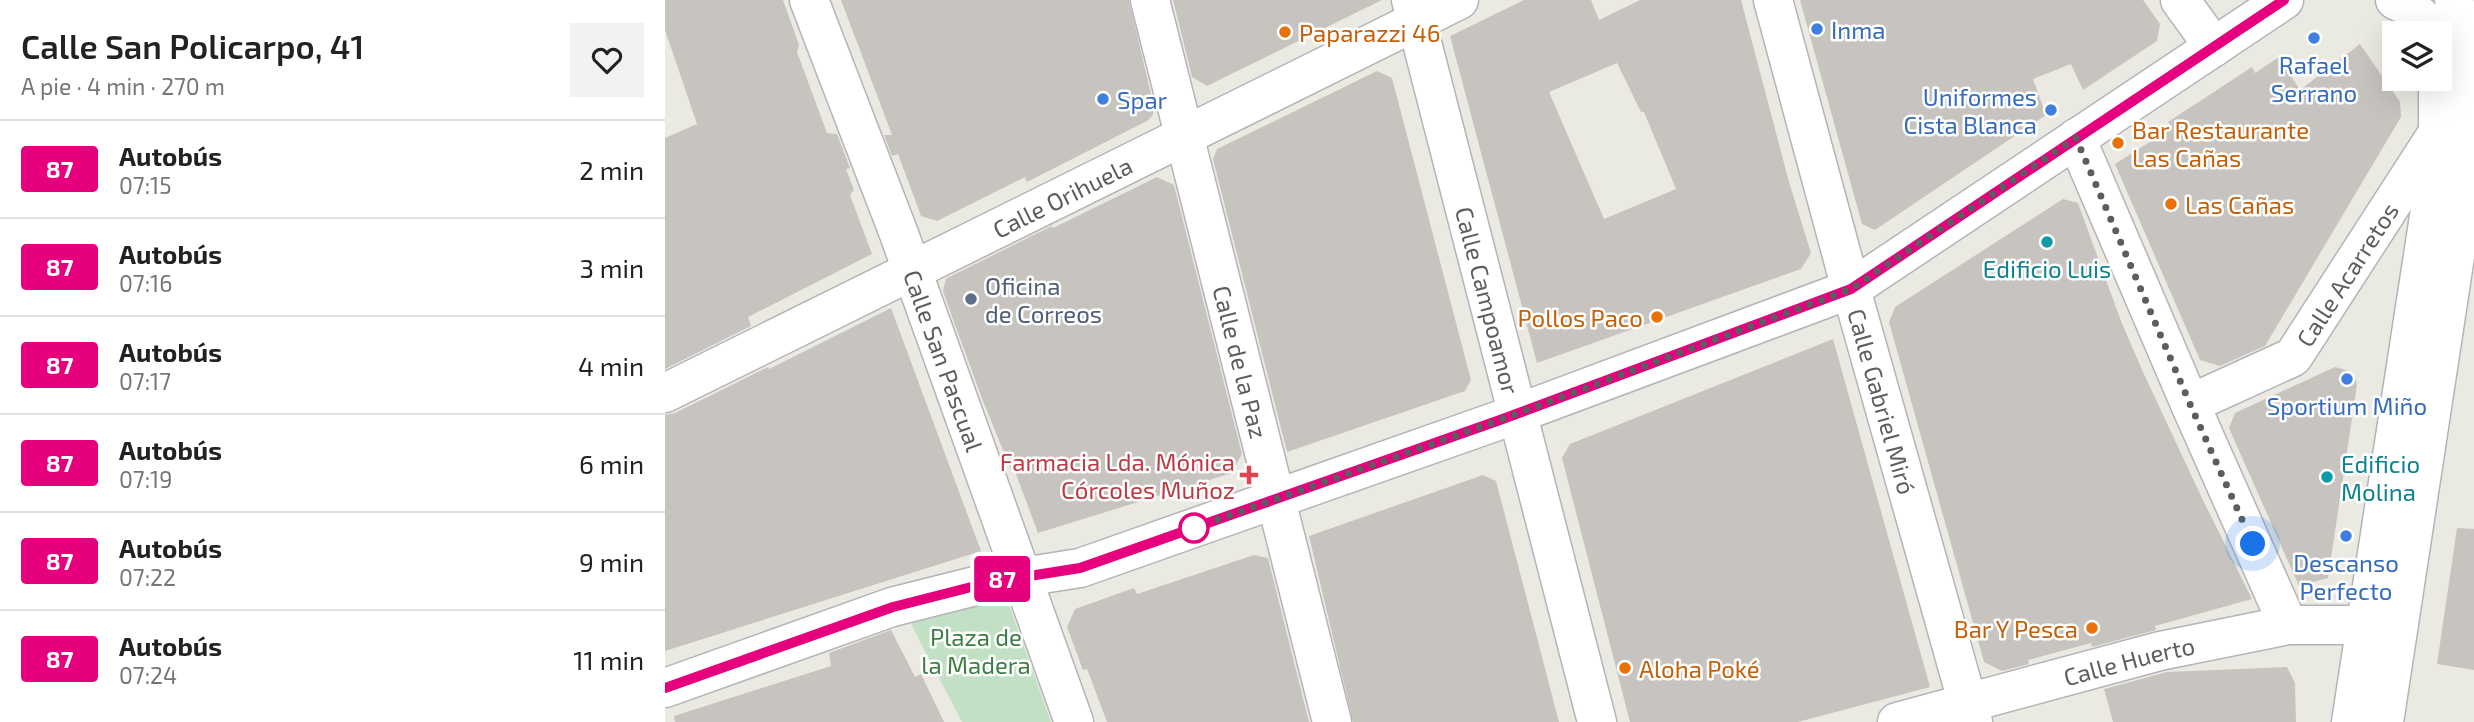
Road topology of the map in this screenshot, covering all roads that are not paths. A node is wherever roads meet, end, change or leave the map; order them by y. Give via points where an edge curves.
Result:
1 (809, 0) edge
2 (1150, 0) edge
3 (1459, 0) edge
4 (1773, 0) edge
5 (2180, 0) edge
6 (2284, 0) edge
7 (2395, 0) edge
8 (1414, 11) edge
9 (2439, 16) edge
10 (2214, 47) junction
11 (2438, 91) edge
12 (2438, 132) junction
13 (1185, 136) junction
14 (2076, 138) junction
15 (2474, 145) edge
16 (2468, 211) edge
17 (912, 271) junction
18 (1851, 289) junction
19 (665, 393) edge
20 (2190, 404) junction
21 (1517, 413) junction
22 (1276, 499) junction
23 (1021, 576) junction
24 (2288, 625) junction
25 (2366, 625) junction
26 (665, 688) edge
27 (1971, 713) edge
28 (1074, 722) edge
29 (1332, 722) edge
30 (1597, 722) edge
31 (1897, 722) edge
32 (2351, 722) edge
33 (2384, 722) edge

1 - 17 street, Calle San Pascual
2 - 13 street, Calle de la Paz
3 - 8 street, Calle Orihuela
4 - 18 street, Calle Gabriel Miró
5 - 10 street
6 - 10 street
7 - 9 street
8 - 13 street, Calle Orihuela
8 - 21 street, Calle Campoamor
9 - 16 street via 2463,53
10 - 14 street
11 - 12 street
12 - 20 street, Calle Acarretos via 2293,357
12 - 25 street via 2435,178
13 - 17 street, Calle Orihuela
13 - 22 street, Calle de la Paz
14 - 18 street
14 - 20 street
15 - 16 street
16 - 33 street
17 - 19 street, Calle Orihuela
17 - 23 street, Calle San Pascual
18 - 21 street
18 - 27 street, Calle Gabriel Miró
20 - 24 street
21 - 22 street
21 - 30 street, Calle Campoamor
22 - 23 street via 1080,568
22 - 29 street, Calle de la Paz
23 - 26 street via 893,607
23 - 28 street, Calle San Pascual
24 - 25 street, Calle Huerto
24 - 27 street, Calle Huerto via 2159,651
25 - 32 street
27 - 31 street, Calle Huerto

